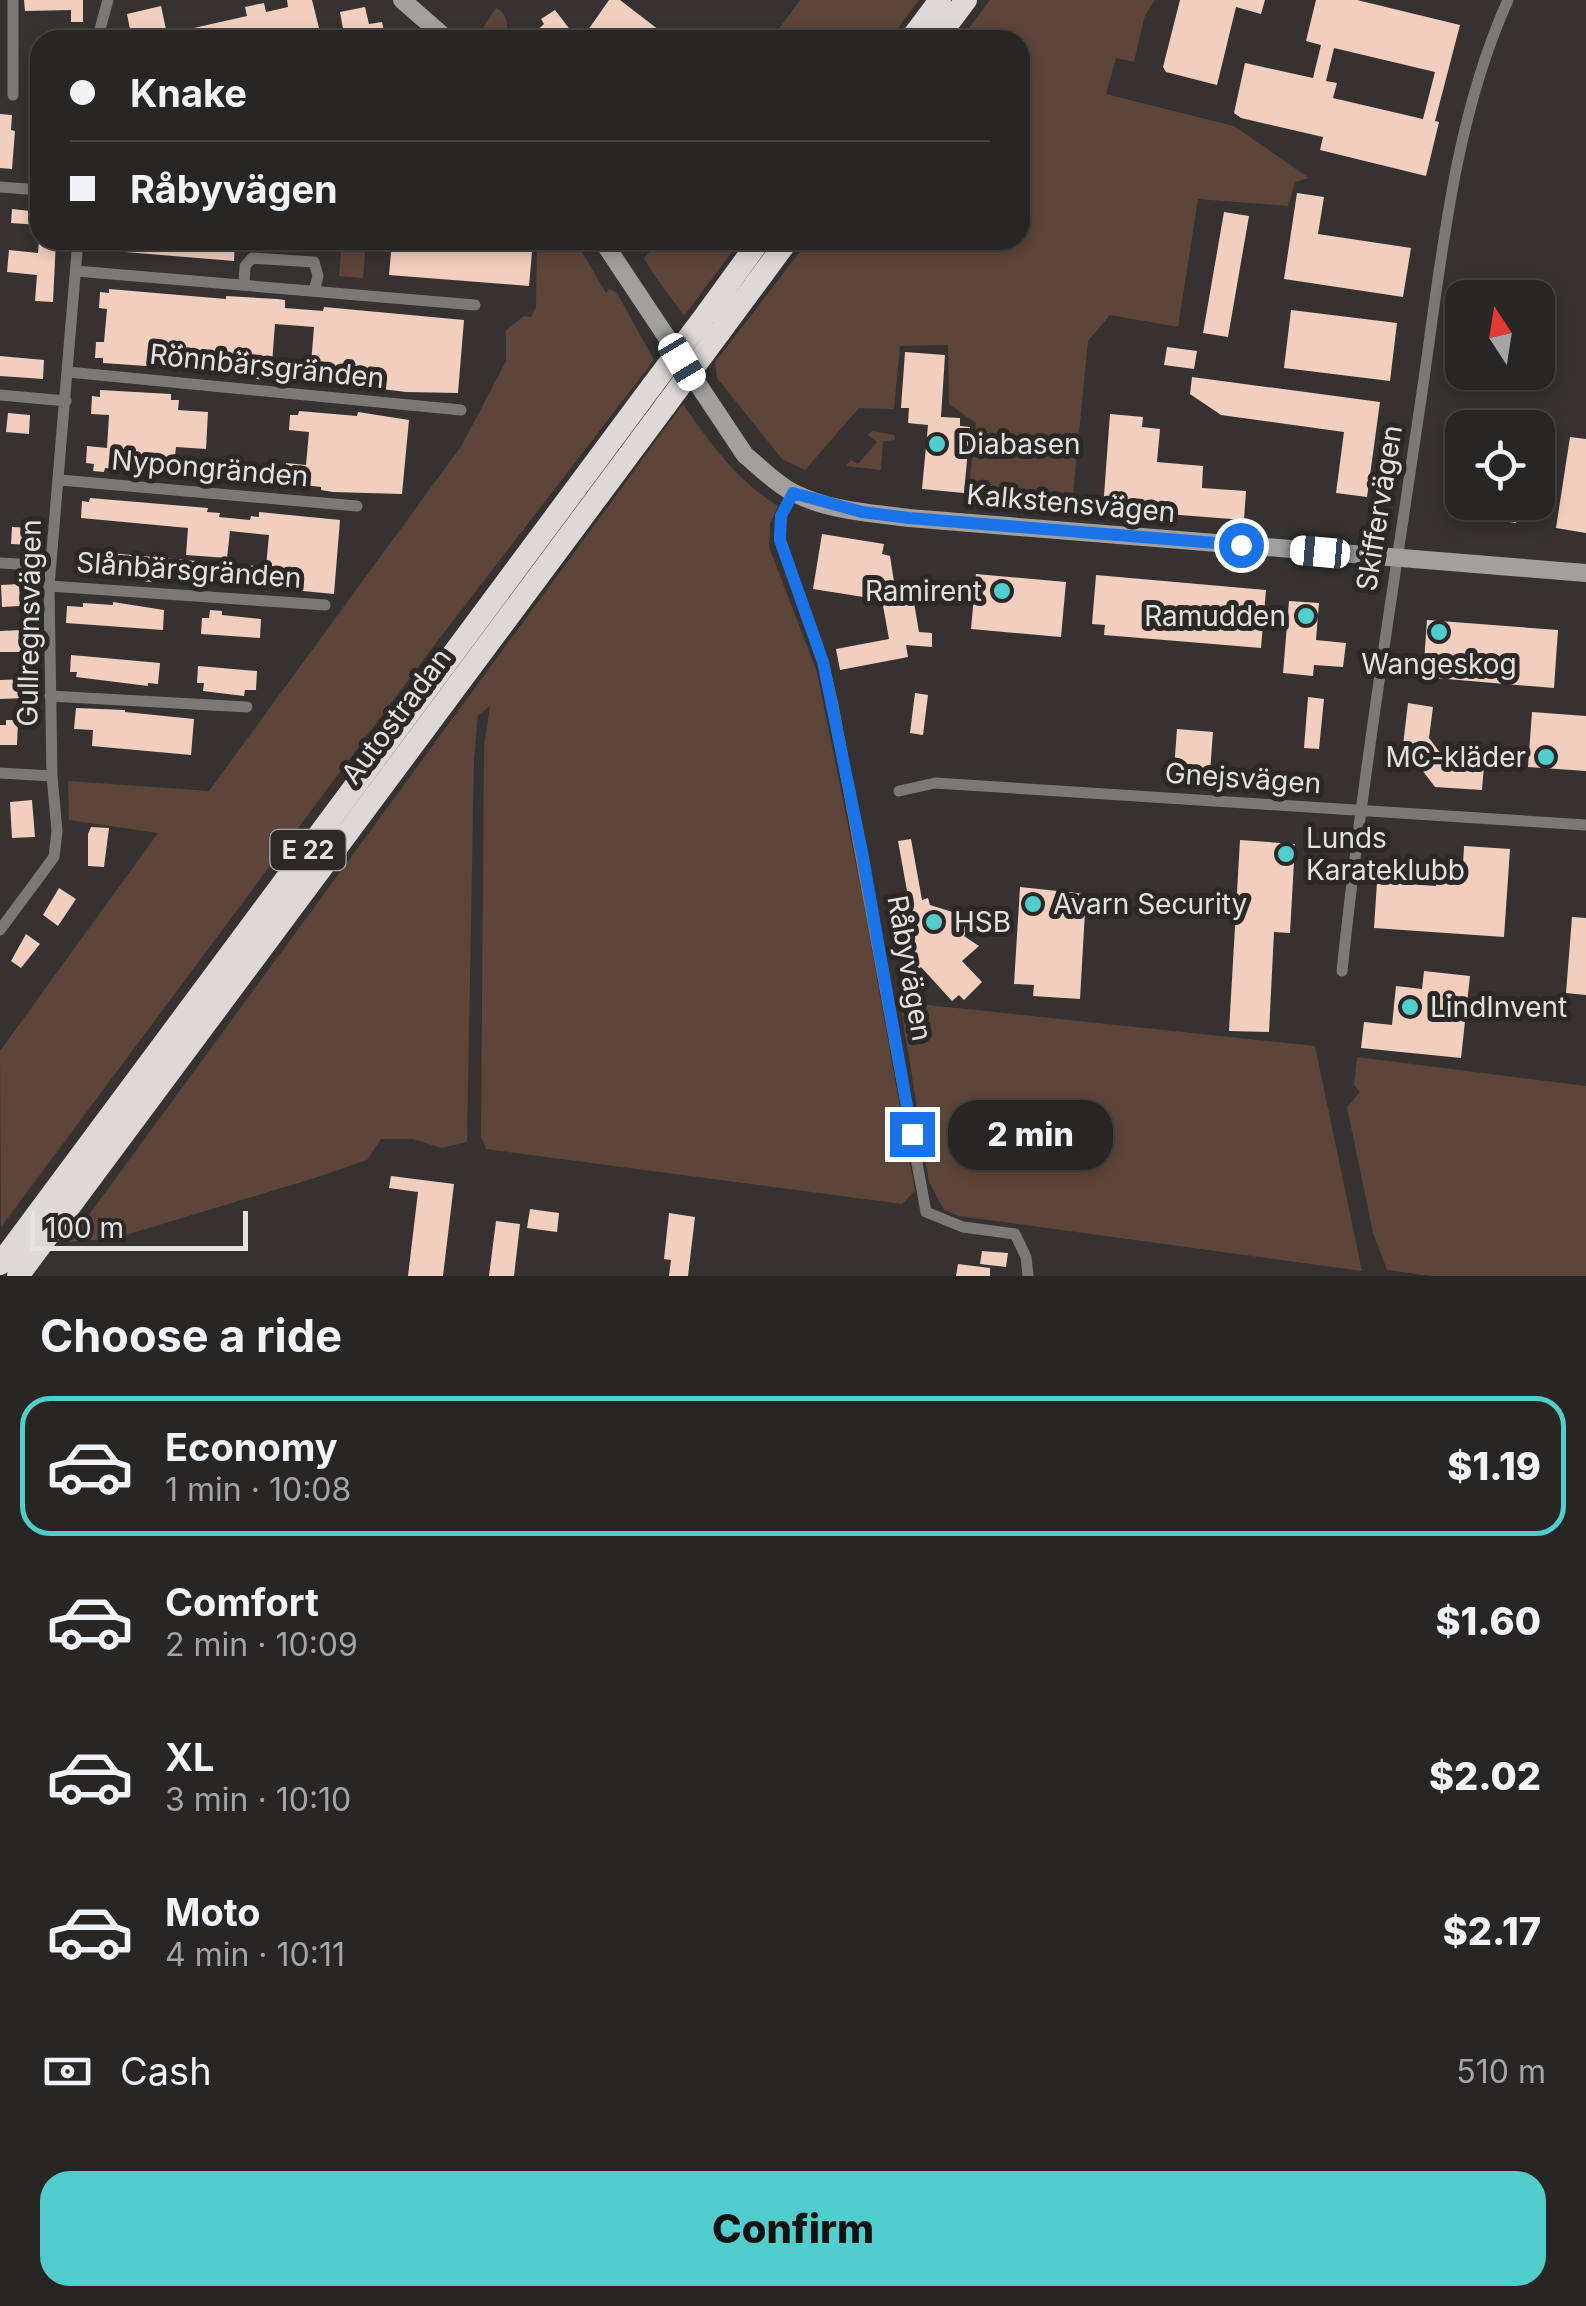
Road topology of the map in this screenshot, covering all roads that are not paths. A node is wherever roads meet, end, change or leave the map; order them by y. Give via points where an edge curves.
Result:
1 (14, 0) edge
2 (108, 0) edge
3 (402, 0) edge
4 (940, 0) edge
5 (966, 0) edge
6 (1508, 0) edge
7 (100, 30) edge
8 (436, 30) edge
9 (918, 30) edge
10 (944, 30) edge
11 (13, 95) dead end
12 (0, 187) edge
13 (30, 189) edge
14 (77, 250) edge
15 (608, 250) edge
16 (754, 250) edge
17 (779, 250) edge
18 (76, 271) junction
19 (244, 285) junction
20 (314, 292) junction
21 (476, 305) dead end
22 (713, 322) junction
23 (68, 372) junction
24 (0, 394) edge
25 (659, 396) junction
26 (66, 400) junction
27 (461, 410) dead end
28 (60, 480) junction
29 (793, 493) junction
30 (357, 506) dead end
31 (1396, 559) junction
32 (0, 563) edge
33 (50, 566) junction
34 (1586, 573) edge
35 (49, 586) junction
36 (325, 605) dead end
37 (50, 696) junction
38 (247, 707) dead end
39 (0, 773) edge
40 (52, 776) junction
41 (898, 792) dead end
42 (1360, 811) junction
43 (1586, 825) edge
44 (0, 930) edge
45 (1342, 971) dead end
46 (84, 1187) junction
47 (27, 1228) junction
48 (0, 1256) edge
49 (0, 1264) edge
50 (18, 1276) edge
51 (32, 1276) edge
52 (1028, 1276) edge

1 - 11 street
2 - 7 street
3 - 8 street
4 - 9 highway
5 - 10 highway
6 - 31 street, Skiffervägen via 1473,92
12 - 13 street
14 - 18 street, Gullregnsvägen
15 - 29 street via 727,433
16 - 22 highway, Autostradan / E 22
17 - 22 highway, Autostradan / E 22
18 - 19 street
18 - 23 street, Gullregnsvägen
19 - 20 street
19 - 20 street via 252,258 314,262
20 - 21 street
22 - 25 highway, Autostradan / E 22, bridge
23 - 26 street, Gullregnsvägen
23 - 27 street, Rönnbärsgränden
24 - 26 street
25 - 46 highway, Autostradan / E 22
25 - 47 highway, Autostradan / E 22
26 - 28 street, Gullregnsvägen
28 - 30 street, Nypongränden
28 - 33 street, Gullregnsvägen
29 - 31 street, Kalkstensvägen via 909,518
29 - 52 street, Råbyvägen via 781,516 780,540 823,662 926,1212 963,1227 1015,1234
31 - 34 street, Kalkstensvägen
31 - 42 street, Skiffervägen
32 - 33 street
33 - 35 street, Gullregnsvägen
35 - 36 street, Slånbärsgränden
35 - 37 street, Gullregnsvägen
37 - 38 street
37 - 40 street, Gullregnsvägen
39 - 40 street
40 - 44 street, Gullregnsvägen via 54,857
41 - 42 street, Gnejsvägen via 935,782
42 - 43 street, Gnejsvägen
42 - 45 street, Skiffervägen
46 - 50 highway, Autostradan / E 22
46 - 51 highway
47 - 48 highway
47 - 49 highway, Autostradan / E 22

